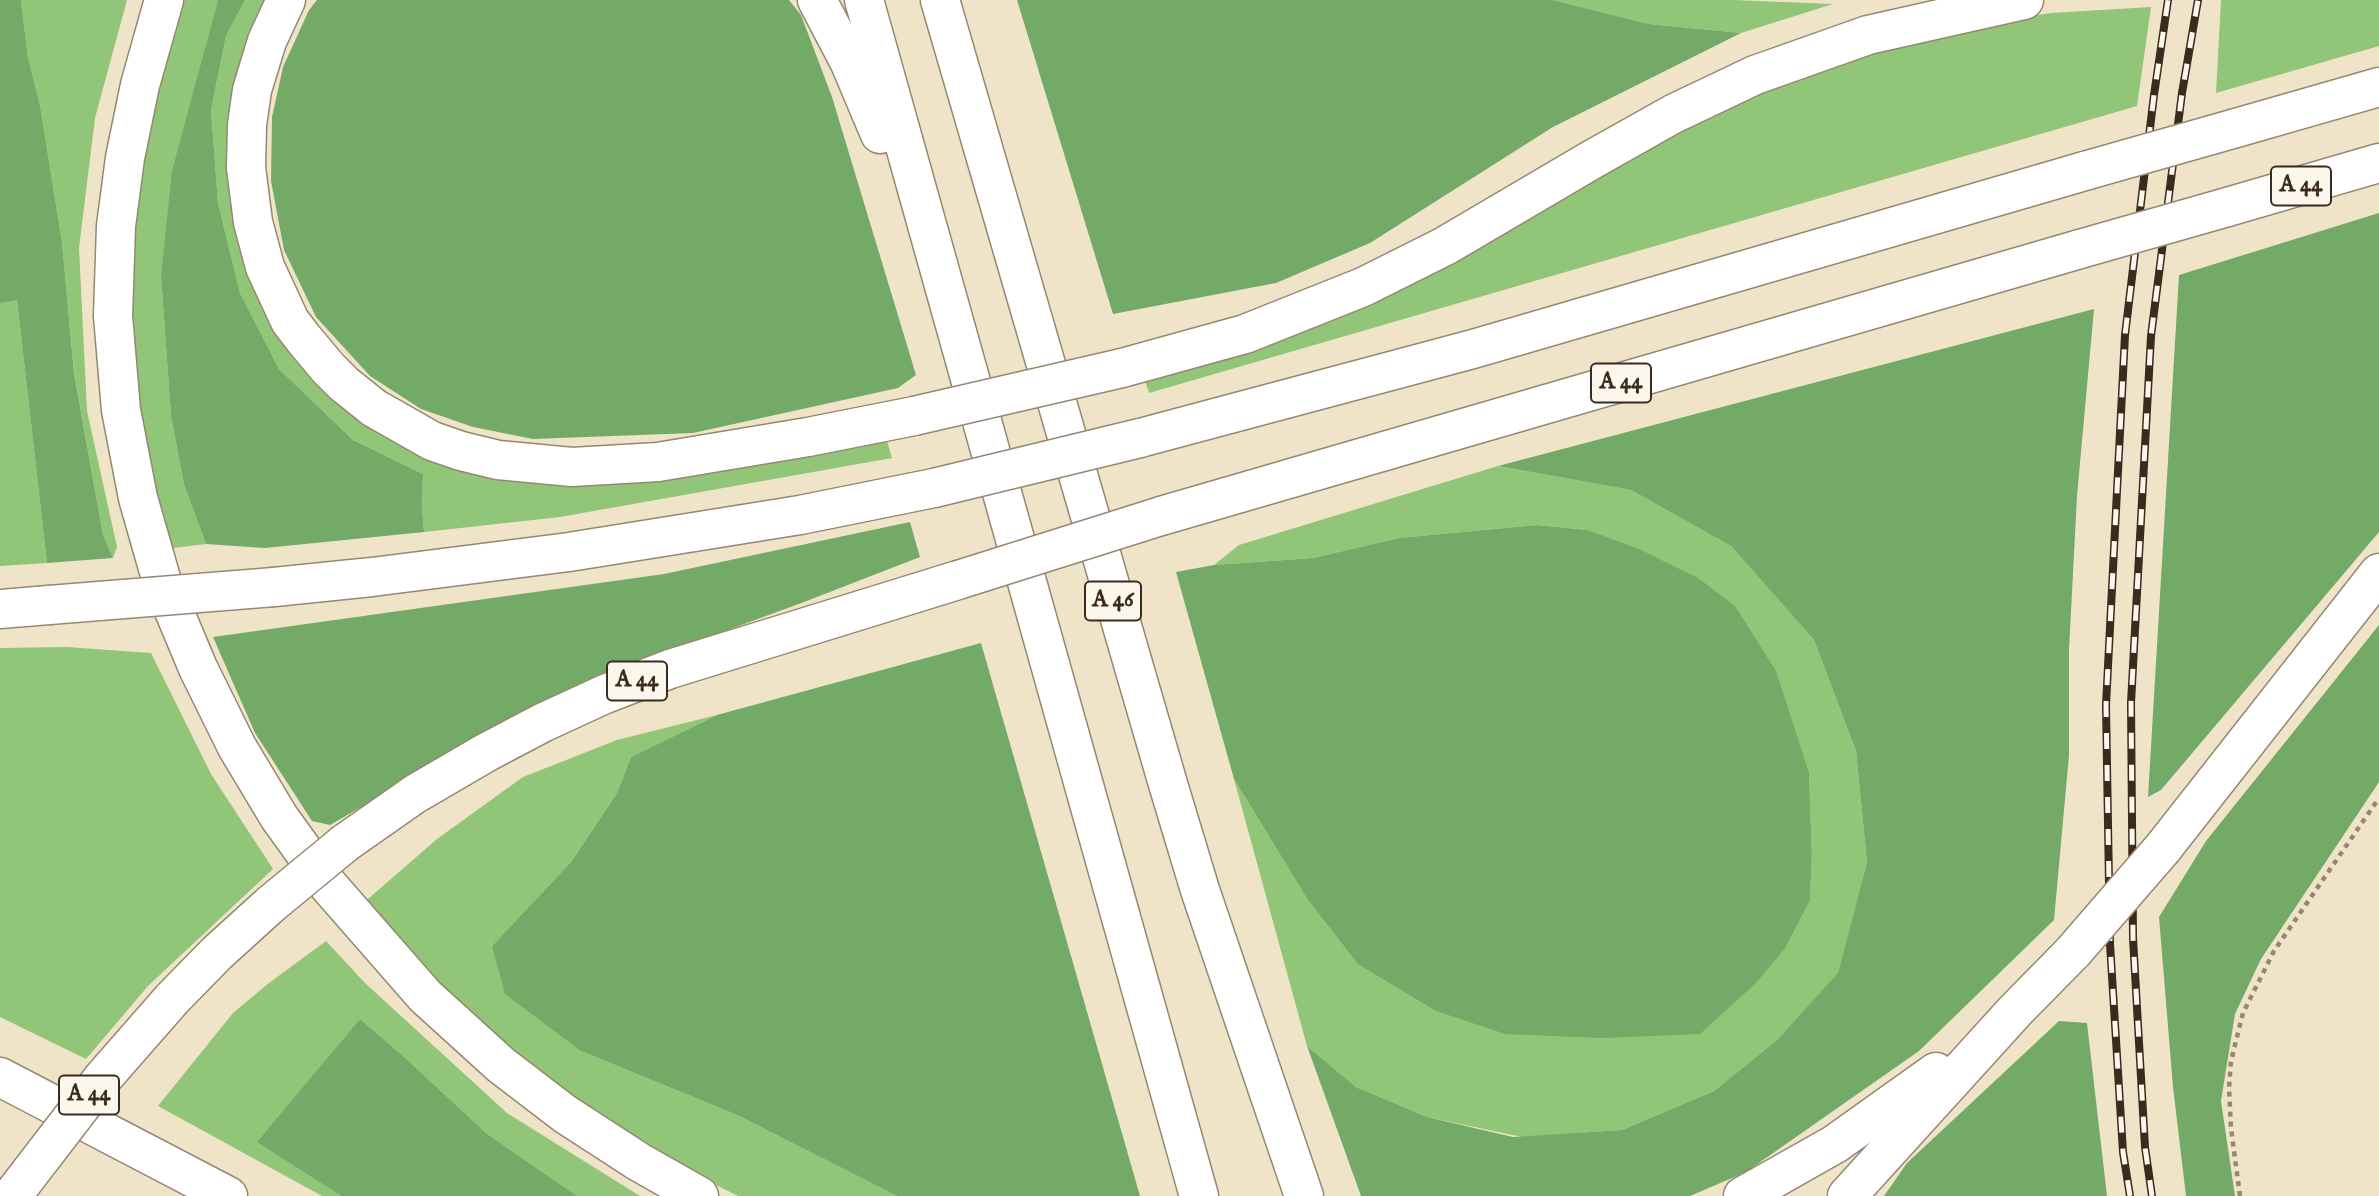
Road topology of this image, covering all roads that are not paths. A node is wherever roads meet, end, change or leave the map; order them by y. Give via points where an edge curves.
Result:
1 (164, 0) edge
2 (286, 0) edge
3 (817, 0) edge
4 (864, 0) edge
5 (940, 0) edge
6 (2024, 0) edge
7 (2379, 87) edge
8 (2379, 163) edge
9 (962, 353) junction
10 (2379, 573) edge
11 (0, 609) edge
12 (2015, 1011) junction
13 (0, 1077) edge
14 (0, 1180) edge
15 (12, 1196) edge
16 (30, 1196) edge
17 (228, 1196) edge
18 (699, 1196) edge
19 (1199, 1196) edge
20 (1304, 1196) edge
21 (1743, 1196) edge
22 (1847, 1196) edge

1 - 18 highway via 125,158 116,226 113,316 121,410 138,498 163,582 198,668 279,817 328,885 425,996 501,1065 565,1114
2 - 6 highway, bridge via 252,90 246,168 265,267 290,321 336,376 374,408 432,441 498,460 572,467 669,461 794,440 1122,368 1245,334 1363,287 1445,246 1673,114 1755,75 1868,35
3 - 9 highway via 872,113
4 - 9 highway
5 - 20 highway, A 46 via 1192,863
7 - 11 highway, bridge via 1473,349 934,488 569,552 274,587
8 - 15 highway, A 44, bridge via 1161,516 670,669 584,703 514,737 398,805 271,904 172,999 102,1079
9 - 19 highway
10 - 12 highway, bridge via 2163,848
12 - 21 highway via 1869,1121
12 - 22 highway
13 - 17 highway
14 - 16 highway

